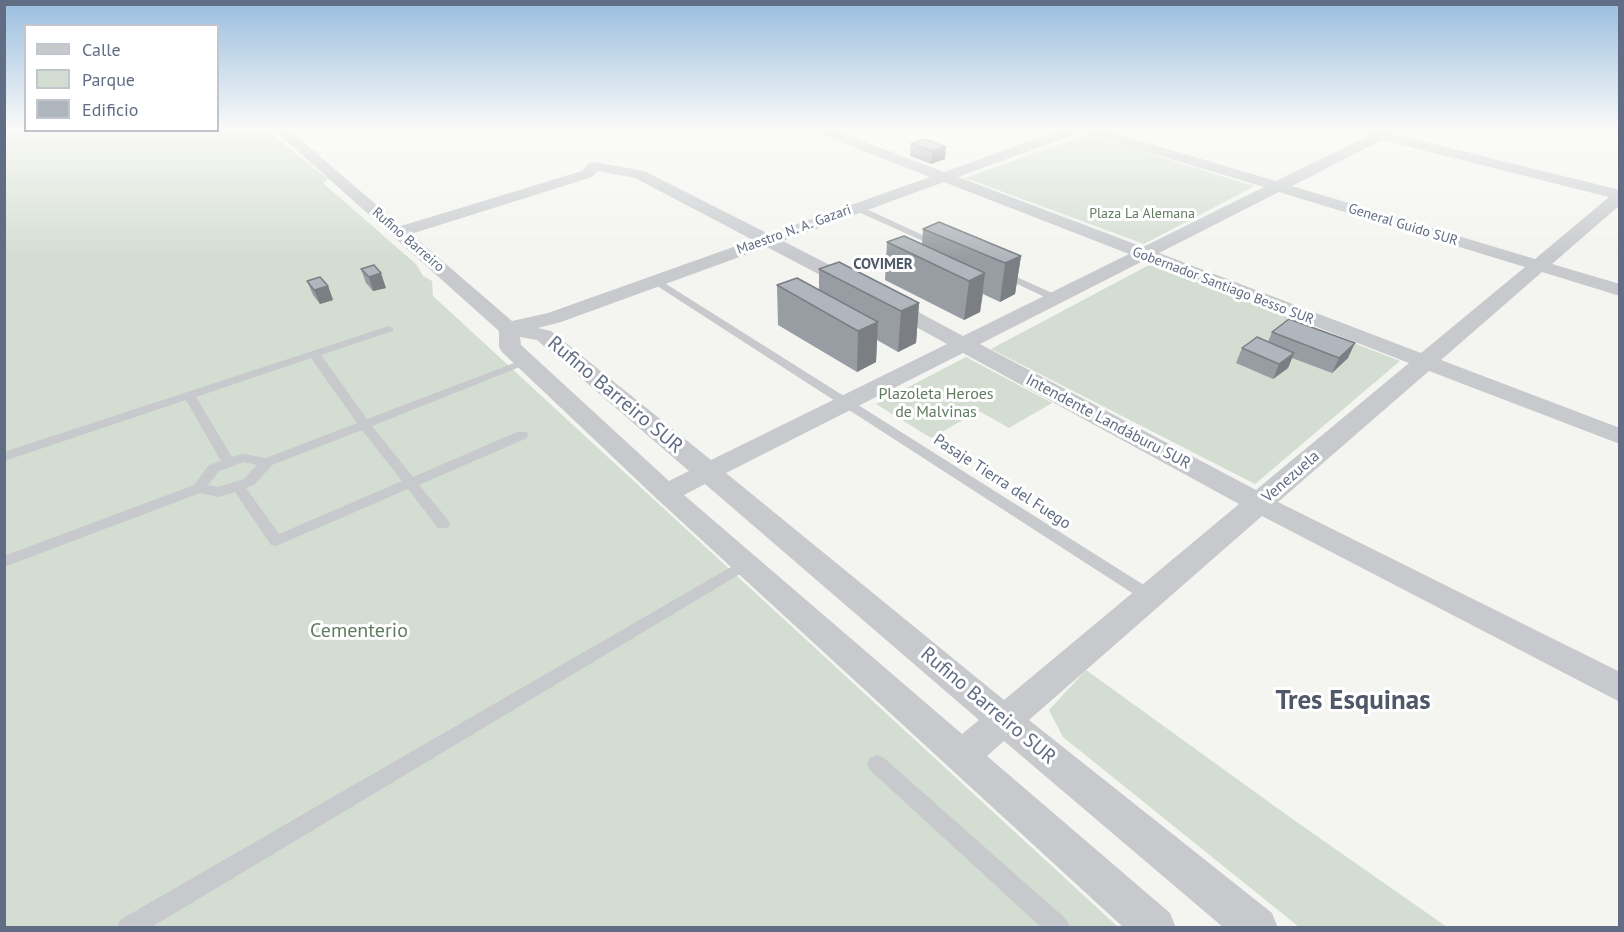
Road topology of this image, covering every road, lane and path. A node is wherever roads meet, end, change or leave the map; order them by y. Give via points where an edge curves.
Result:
1 (330, 171) edge
2 (589, 171) edge
3 (625, 171) edge
4 (929, 171) edge
5 (958, 171) edge
6 (1229, 171) edge
7 (1307, 171) edge
8 (1524, 171) edge
9 (943, 177) junction
10 (1278, 186) junction
11 (1620, 196) edge
12 (857, 208) junction
13 (400, 232) junction
14 (767, 240) junction
15 (947, 248) edge
16 (1142, 254) junction
17 (1538, 266) junction
18 (990, 268) edge
19 (655, 280) junction
20 (1620, 290) edge
21 (1055, 298) junction
22 (509, 329) junction
23 (389, 330) dead end
24 (964, 344) junction
25 (314, 354) junction
26 (526, 362) junction
27 (1424, 363) junction
28 (189, 395) junction
29 (847, 402) junction
30 (364, 424) junction
31 (522, 435) dead end
32 (1620, 437) edge
33 (4, 457) edge
34 (267, 462) junction
35 (229, 463) junction
36 (708, 472) junction
37 (411, 483) junction
38 (238, 486) junction
39 (199, 488) junction
40 (666, 493) junction
41 (1260, 504) junction
42 (443, 524) dead end
43 (4, 562) edge
44 (745, 564) junction
45 (1149, 596) junction
46 (1620, 688) edge
47 (1004, 720) junction
48 (962, 756) junction
49 (877, 764) dead end
50 (128, 927) edge
51 (1059, 927) edge
52 (1155, 927) edge
53 (1257, 927) edge

1 - 13 street, Rufino Barreiro
2 - 13 street, Intendente Landáburu SUR
3 - 14 street, Intendente Landáburu SUR via 639,174
4 - 9 street, Gobernador Santiago Besso SUR
5 - 9 street, Maestro N. A. Gazari
6 - 10 street, General Guido SUR
7 - 10 street
8 - 11 street
9 - 12 street, Maestro N. A. Gazari
9 - 16 street, Gobernador Santiago Besso SUR
10 - 16 street
10 - 17 street, General Guido SUR
11 - 17 street, Venezuela
12 - 14 street, Maestro N. A. Gazari
12 - 15 lane
13 - 22 street, Rufino Barreiro
14 - 19 street, Maestro N. A. Gazari
14 - 24 street, Intendente Landáburu SUR
16 - 21 street
16 - 27 street, Gobernador Santiago Besso SUR
17 - 20 street, General Guido SUR
17 - 27 street, Venezuela
18 - 21 lane
19 - 22 street, Maestro N. A. Gazari via 554,318
19 - 29 lane, Pasaje Tierra del Fuego
21 - 24 street
22 - 26 street, Rufino Barreiro SUR via 510,347
22 - 36 street, Rufino Barreiro SUR via 544,335
23 - 25 lane
24 - 29 street
24 - 41 street, Intendente Landáburu SUR
25 - 28 lane
25 - 30 lane
26 - 30 lane
26 - 40 street, Rufino Barreiro SUR
27 - 32 street, Gobernador Santiago Besso SUR
27 - 41 street, Venezuela
28 - 33 lane
28 - 35 lane
29 - 36 street
29 - 45 lane, Pasaje Tierra del Fuego
30 - 34 lane
30 - 37 lane
31 - 37 lane
34 - 35 lane via 243,458
34 - 38 lane via 249,482
35 - 39 lane via 214,468
36 - 40 street
36 - 47 street, Rufino Barreiro SUR
37 - 38 lane via 276,541
37 - 42 lane
38 - 39 lane via 219,492
39 - 43 lane
40 - 44 street, Rufino Barreiro SUR
41 - 45 street, Venezuela
41 - 46 street, Intendente Landáburu SUR
44 - 48 street, Rufino Barreiro SUR
44 - 50 lane
45 - 47 street, Venezuela
47 - 48 street, Venezuela
47 - 53 street, Rufino Barreiro SUR
48 - 52 street, Rufino Barreiro SUR
49 - 51 lane

